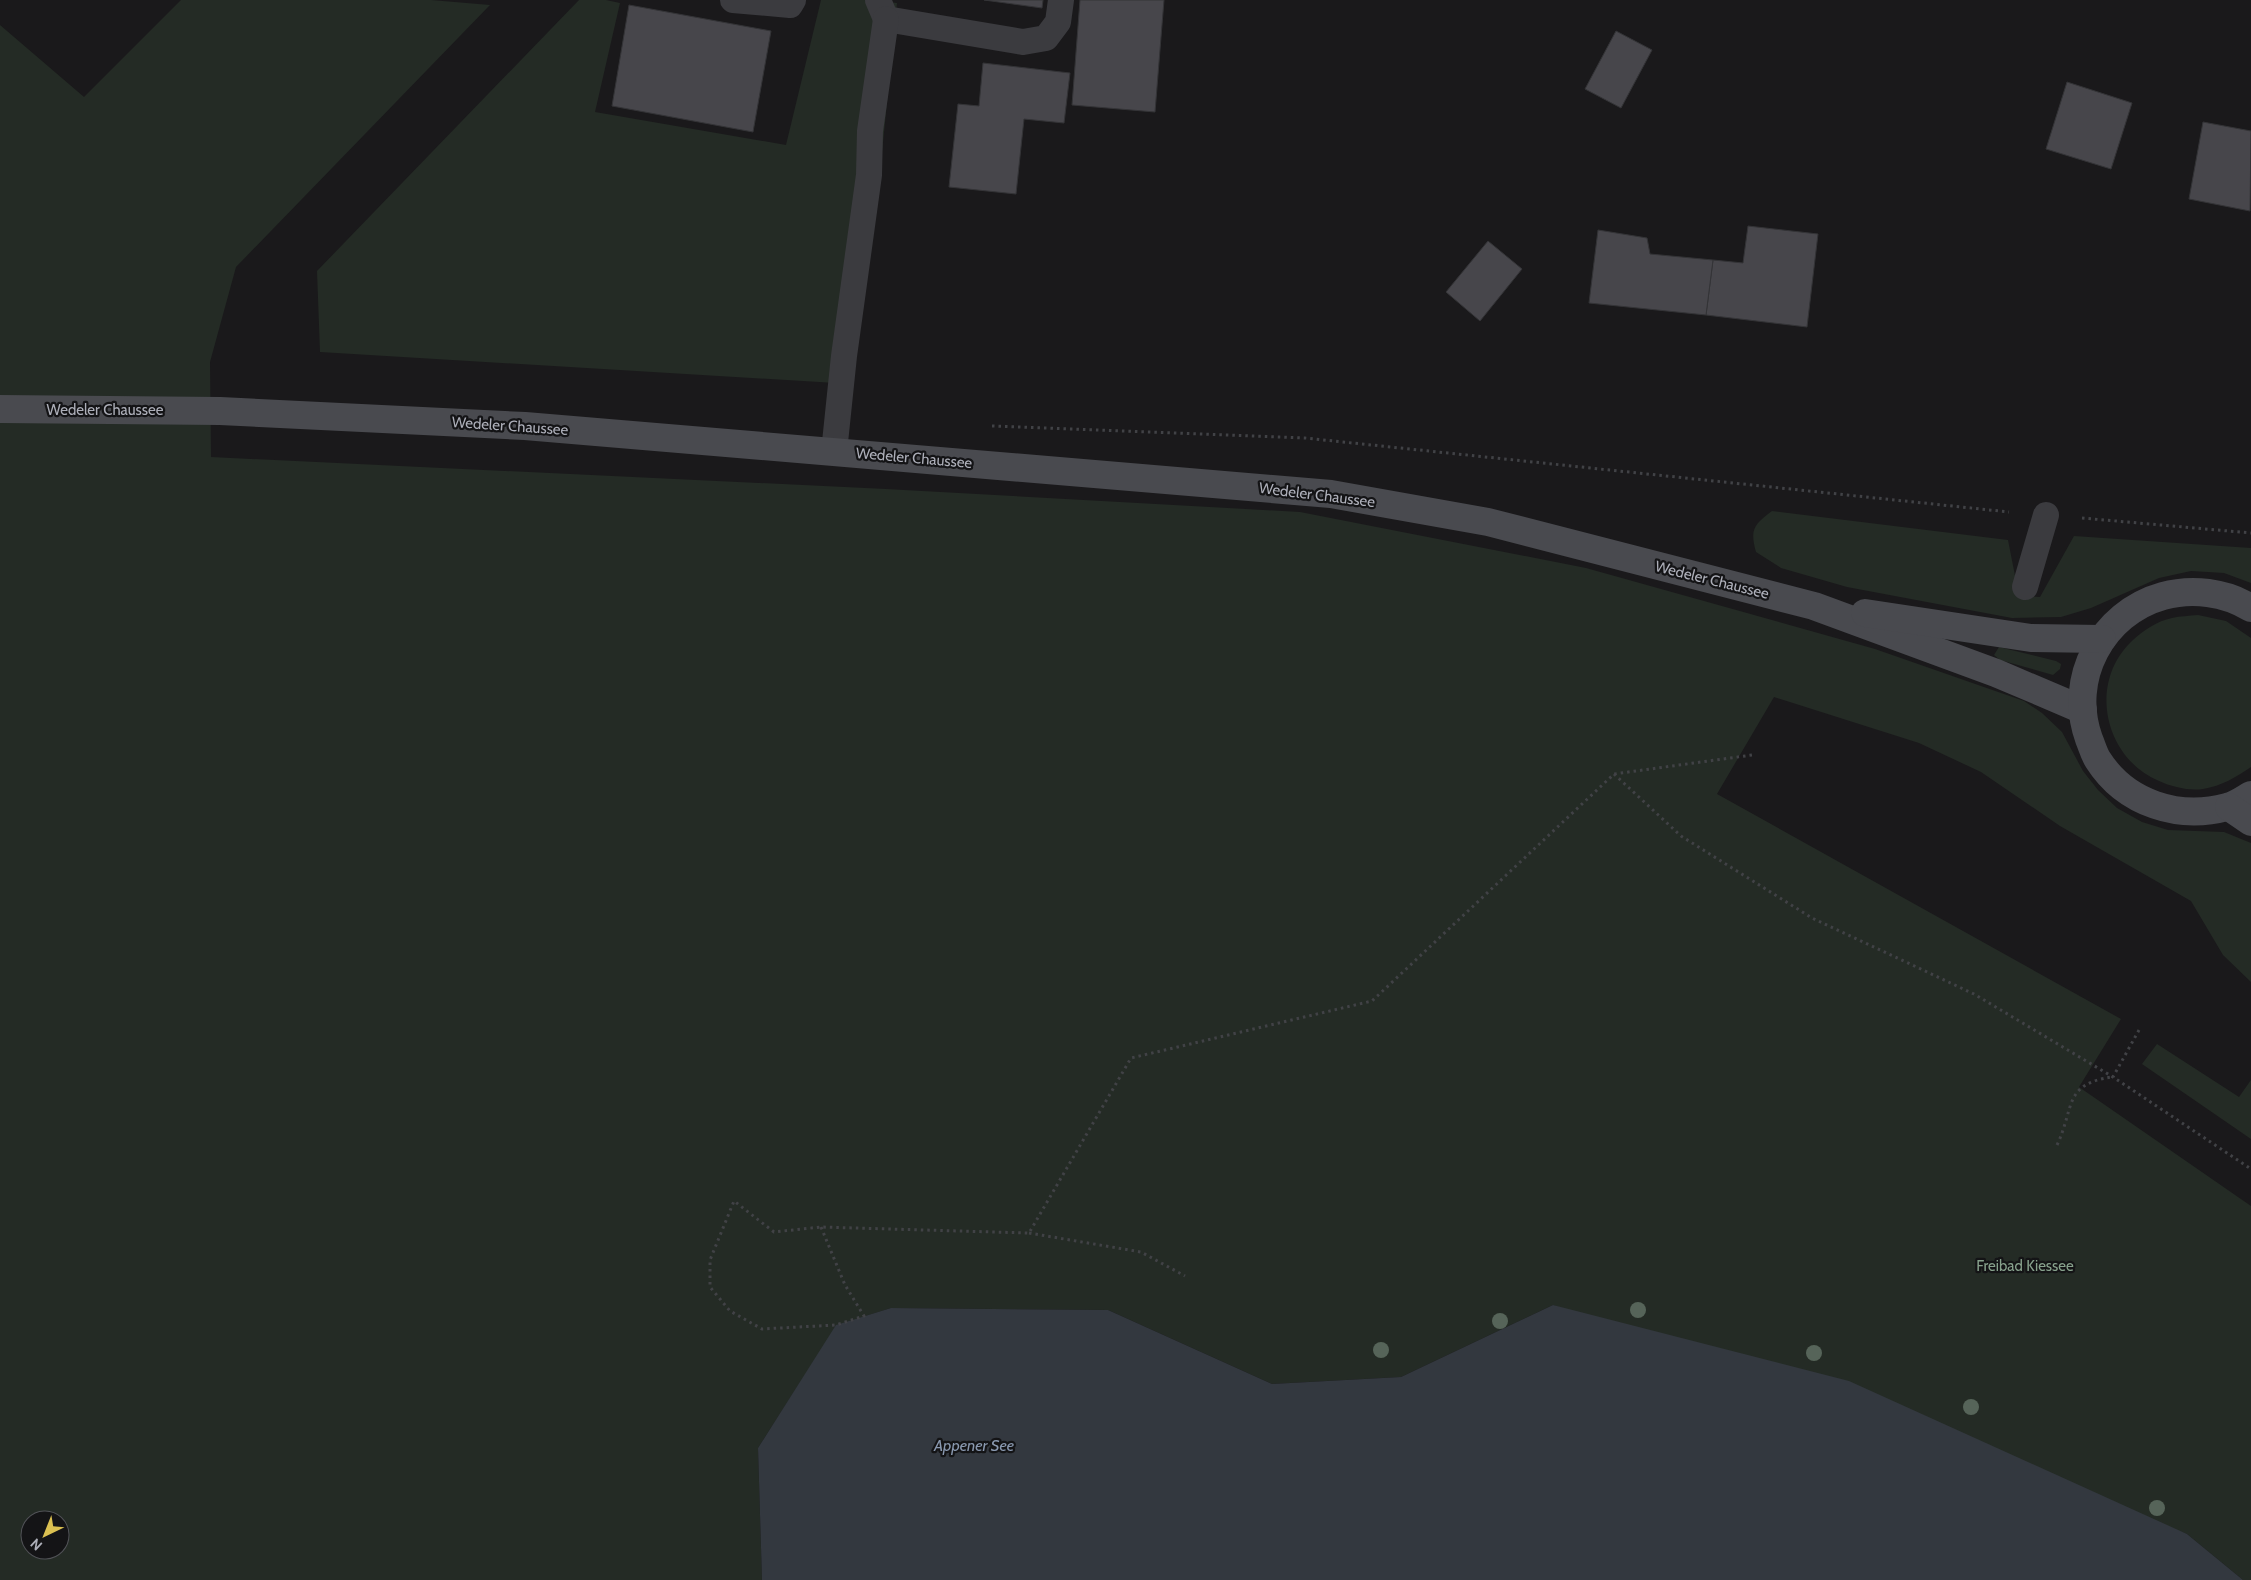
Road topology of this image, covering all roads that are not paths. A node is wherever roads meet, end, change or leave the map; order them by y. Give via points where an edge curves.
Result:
1 (733, 0) edge
2 (793, 0) edge
3 (1061, 0) edge
4 (882, 9) edge
5 (0, 409) edge
6 (834, 452) junction
7 (2046, 515) dead end
8 (2025, 587) dead end
9 (1814, 606) junction
10 (2251, 608) edge
11 (2102, 639) junction
12 (2083, 710) junction
13 (2244, 808) edge

1 - 2 lane via 790,5
3 - 4 lane via 1058,22 1046,38 1023,42
4 - 6 lane via 869,175
5 - 6 main road, Wedeler Chaussee via 220,411 515,426
6 - 9 main road, Wedeler Chaussee via 1331,494 1488,522
7 - 8 lane
9 - 11 main road, Wedeler Chaussee via 2031,638
9 - 12 main road, Wedeler Chaussee via 1996,673
10 - 11 main road via 2216,594 2181,591 2147,601 2116,621
11 - 12 main road via 2093,651 2082,687
12 - 13 main road via 2084,724 2097,760 2122,788 2155,806 2192,813

